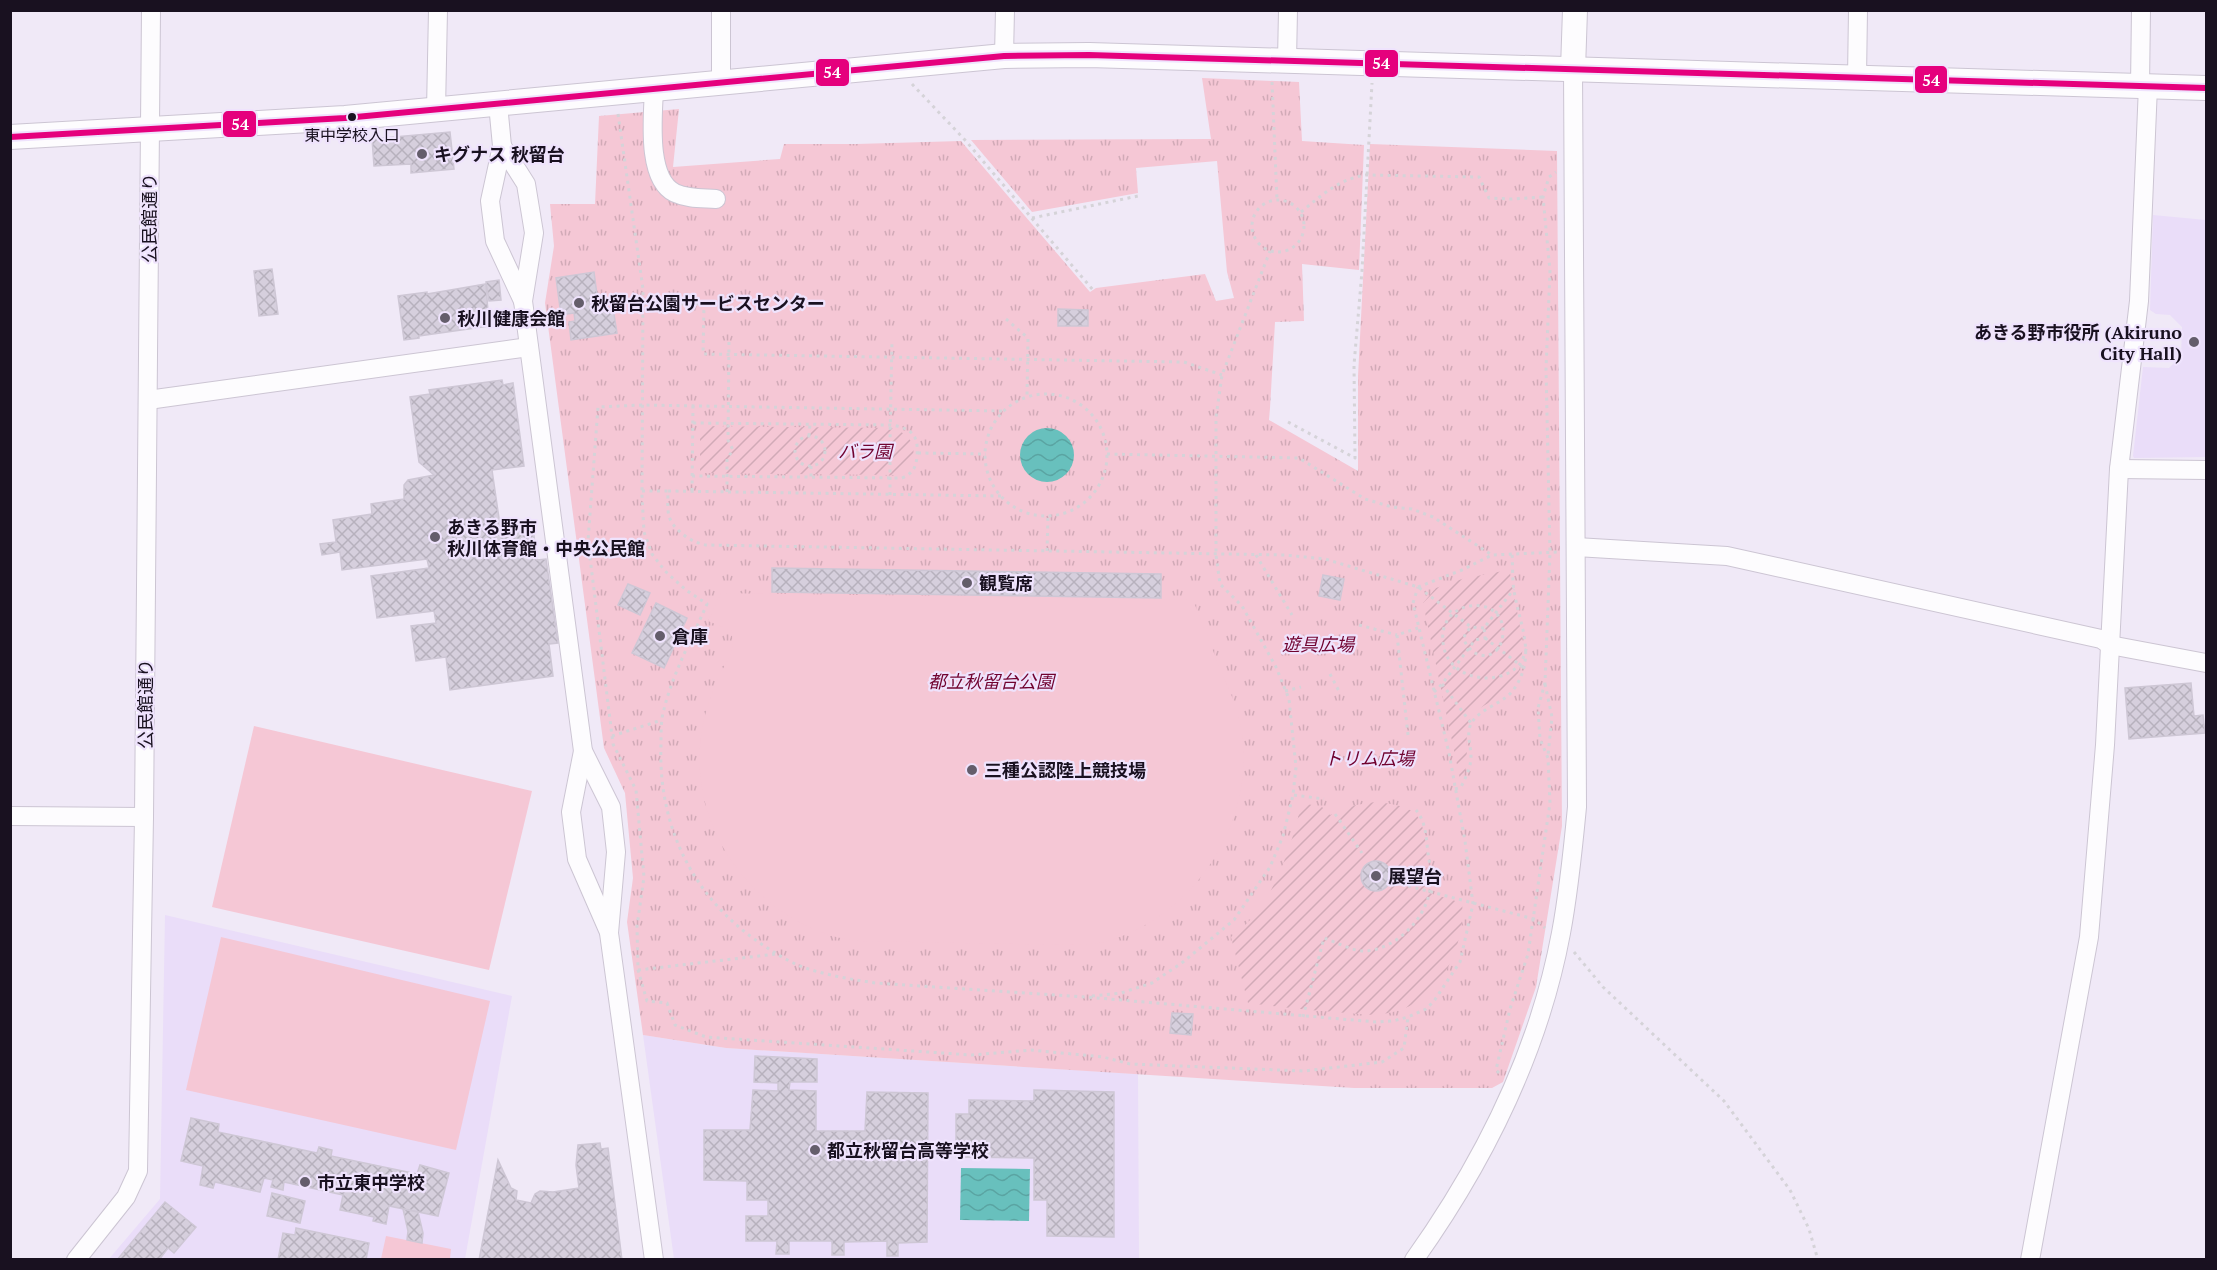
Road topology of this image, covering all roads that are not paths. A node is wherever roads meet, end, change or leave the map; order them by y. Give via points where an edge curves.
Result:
1 (151, 10) edge
2 (438, 10) edge
3 (721, 10) edge
4 (1005, 10) edge
5 (1288, 10) edge
6 (1575, 10) edge
7 (1858, 10) edge
8 (2141, 10) edge
9 (1004, 56) junction
10 (1287, 61) junction
11 (1573, 69) junction
12 (1857, 78) junction
13 (721, 82) junction
14 (2144, 86) junction
15 (654, 88) junction
16 (2206, 88) edge
17 (498, 104) junction
18 (436, 110) junction
19 (150, 130) junction
20 (10, 137) edge
21 (502, 146) junction
22 (526, 184) junction
23 (493, 186) junction
24 (716, 199) dead end
25 (534, 233) junction
26 (495, 241) junction
27 (523, 301) junction
28 (530, 348) junction
29 (148, 400) junction
30 (2119, 469) junction
31 (2206, 470) edge
32 (1567, 549) junction
33 (2110, 645) junction
34 (2206, 663) edge
35 (583, 751) junction
36 (606, 799) junction
37 (573, 801) junction
38 (10, 816) edge
39 (144, 817) junction
40 (616, 863) junction
41 (581, 870) junction
42 (609, 933) junction
43 (76, 1260) edge
44 (654, 1260) edge
45 (1413, 1260) edge
46 (2030, 1260) edge

1 - 19 street, 公民館通り
2 - 18 street
3 - 13 street
4 - 9 street
5 - 10 street
6 - 11 main road
7 - 12 street
8 - 14 street
9 - 10 main road
9 - 13 main road
10 - 11 main road
11 - 12 main road
11 - 32 street
12 - 14 main road
13 - 15 main road
14 - 16 main road
14 - 30 street via 2139,301
15 - 17 main road
15 - 24 street via 654,148 663,184 689,198
17 - 18 main road
17 - 21 street
18 - 19 main road
19 - 20 main road
19 - 29 street, 公民館通り
21 - 22 street
21 - 23 street
22 - 23 street via 514,176 502,177
22 - 25 street
23 - 26 street via 490,201
25 - 26 street via 526,250 512,252
25 - 27 street
26 - 27 street
27 - 28 street
28 - 29 street
28 - 35 street
29 - 39 street, 公民館通り
30 - 31 street
30 - 33 street
32 - 33 street via 1727,556 2101,639
32 - 45 street via 1577,807 1568,889 1553,932 1539,1016 1513,1087 1479,1155
33 - 34 street
33 - 46 street via 2089,937
35 - 36 street
35 - 37 street
36 - 37 street via 598,794
36 - 40 street via 611,807
37 - 41 street via 571,813
38 - 39 street
39 - 43 street, 公民館通り via 138,1171 126,1197
40 - 41 street via 606,872
40 - 42 street
41 - 42 street
42 - 44 street

